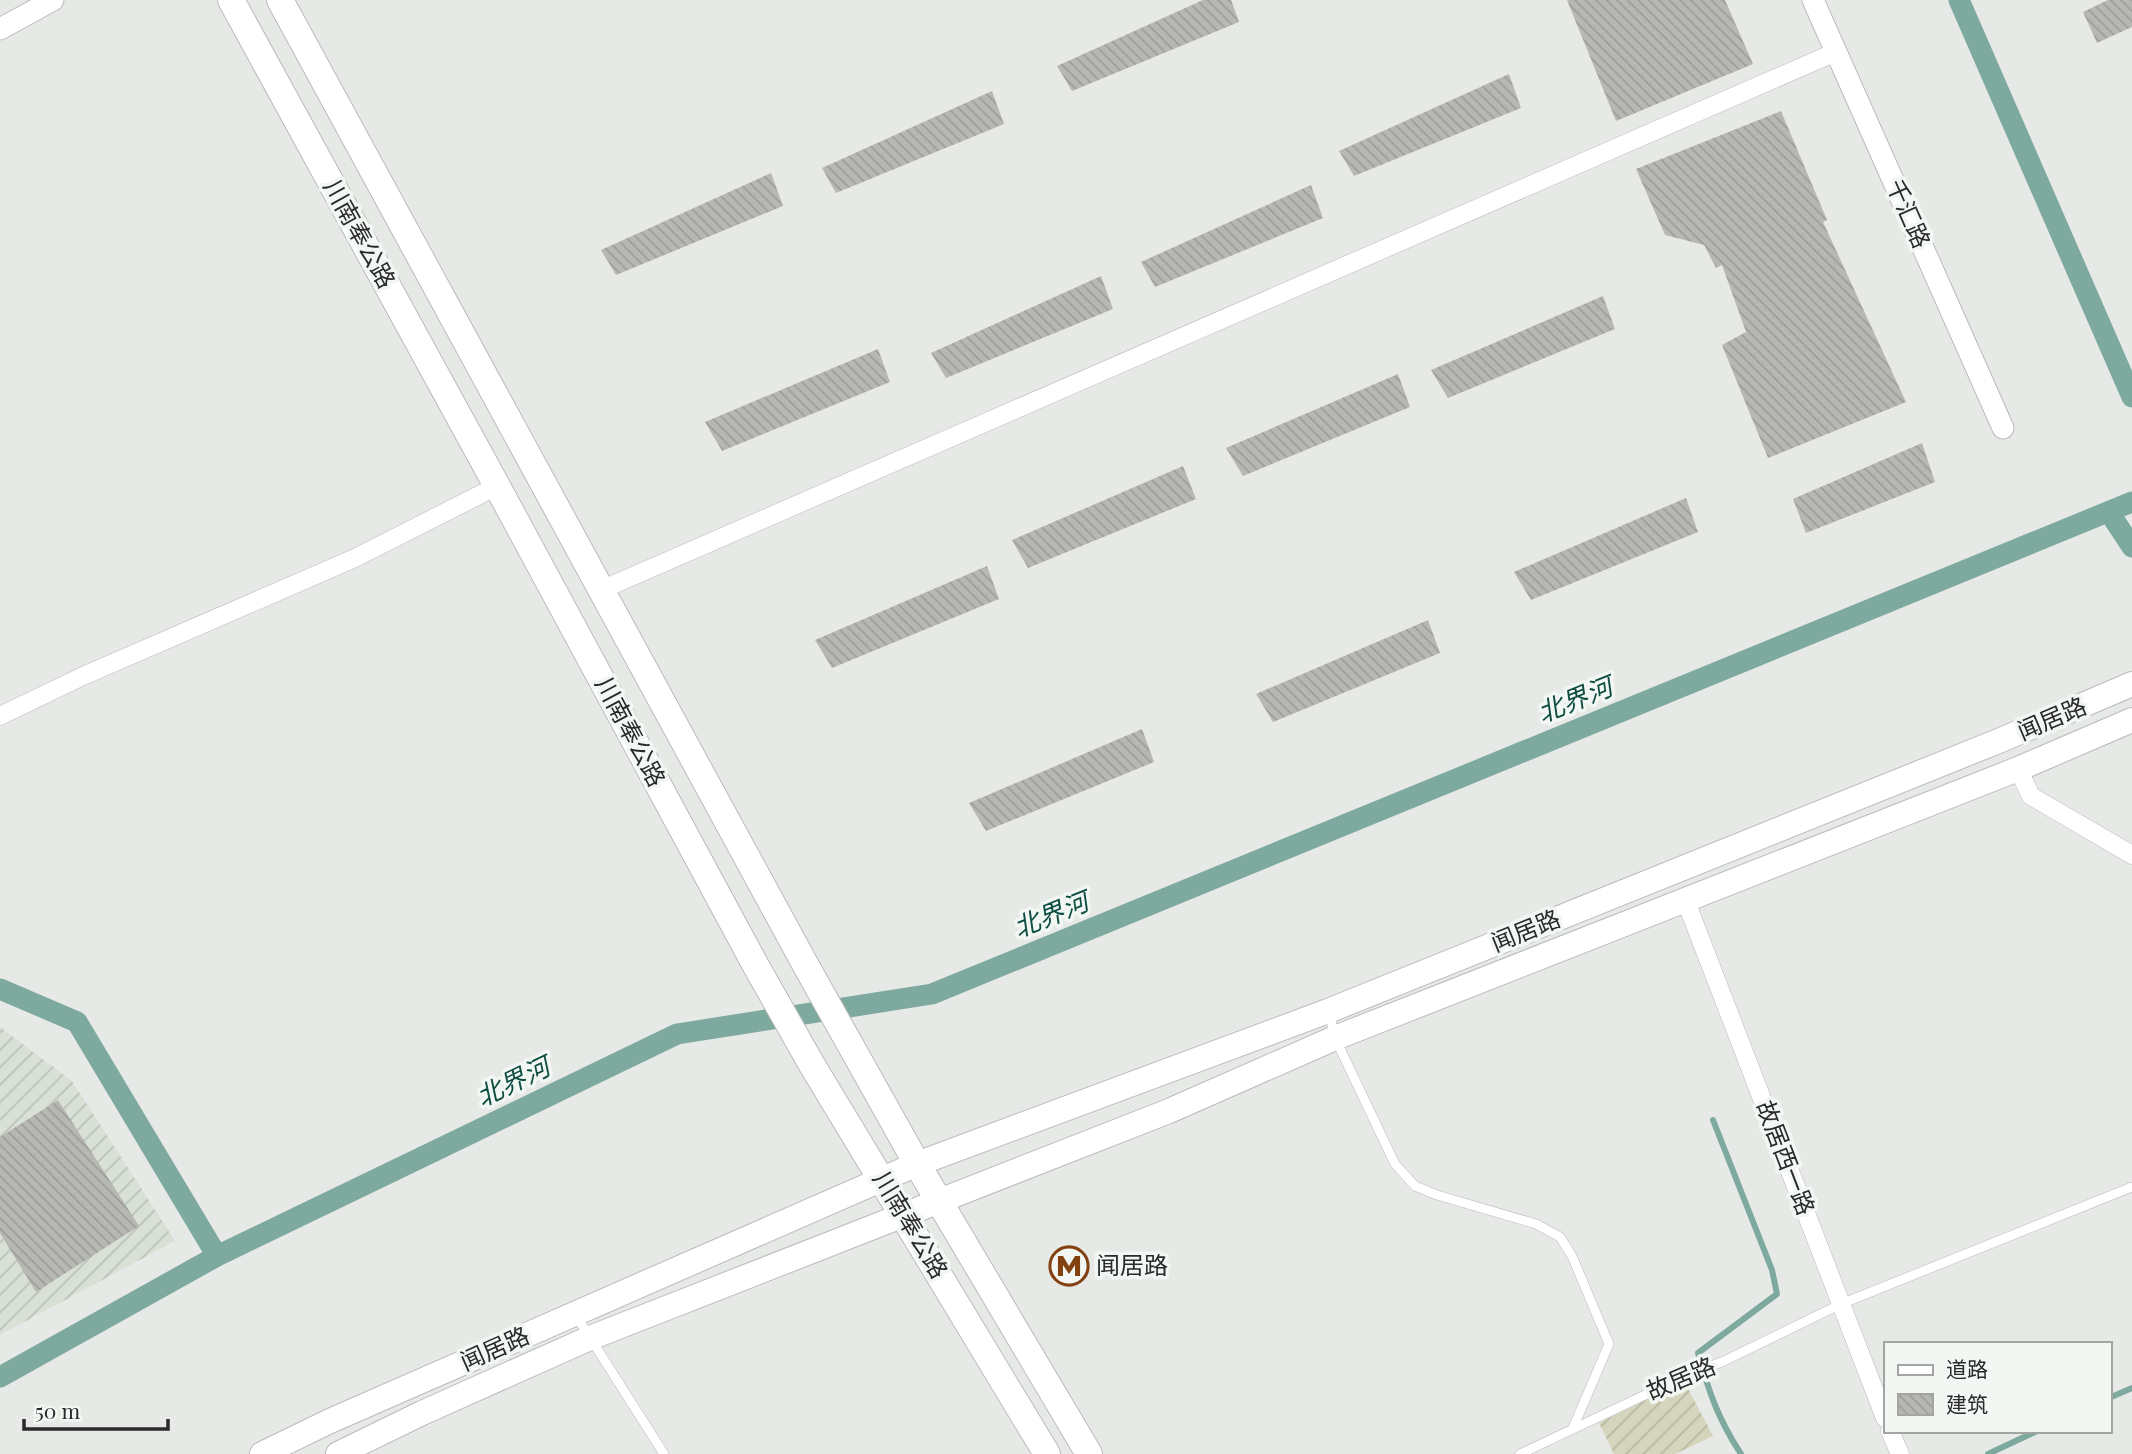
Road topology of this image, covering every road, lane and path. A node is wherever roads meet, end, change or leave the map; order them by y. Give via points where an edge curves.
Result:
1 (53, 0) edge
2 (231, 0) edge
3 (280, 0) edge
4 (1813, 0) edge
5 (0, 29) edge
6 (1836, 52) junction
7 (2003, 428) dead end
8 (497, 485) junction
9 (601, 590) junction
10 (2132, 684) edge
11 (0, 716) edge
12 (2132, 720) edge
13 (2018, 769) junction
14 (2132, 855) edge
15 (1685, 899) junction
16 (1328, 1010) junction
17 (1335, 1038) junction
18 (917, 1164) junction
19 (883, 1180) junction
20 (2132, 1187) edge
21 (939, 1202) junction
22 (903, 1214) junction
23 (1841, 1304) junction
24 (575, 1314) junction
25 (590, 1338) junction
26 (1884, 1415) edge
27 (1573, 1428) junction
28 (1892, 1433) edge
29 (262, 1454) edge
30 (338, 1454) edge
31 (664, 1454) edge
32 (1047, 1454) edge
33 (1089, 1454) edge
34 (1520, 1454) edge
35 (1900, 1454) edge

1 - 5 street
2 - 8 main road, 川南奉公路
3 - 9 main road, 川南奉公路
4 - 6 street, 千汇路
6 - 7 street, 千汇路
6 - 9 street
8 - 11 street via 355,558
8 - 19 main road, 川南奉公路 via 756,966
9 - 18 main road, 川南奉公路
10 - 16 main road, 闻居路
12 - 13 main road
13 - 14 street via 2031,796
13 - 15 main road
15 - 17 main road
15 - 23 street, 故居西一路
16 - 17 lane
16 - 18 main road, 闻居路
17 - 21 main road via 1169,1111
17 - 27 lane via 1395,1164 1415,1186 1536,1224 1560,1237 1609,1344
18 - 19 main road, 闻居路
18 - 21 main road, 川南奉公路
19 - 22 main road, 川南奉公路
19 - 24 main road, 闻居路
20 - 23 lane, 故居路
21 - 22 main road
21 - 33 main road, 川南奉公路
22 - 25 main road
22 - 32 main road, 川南奉公路
23 - 26 street, 故居西一路
23 - 27 lane, 故居路
24 - 25 lane
24 - 29 main road, 闻居路
25 - 30 main road
25 - 31 lane
27 - 34 lane, 故居路
28 - 35 street

